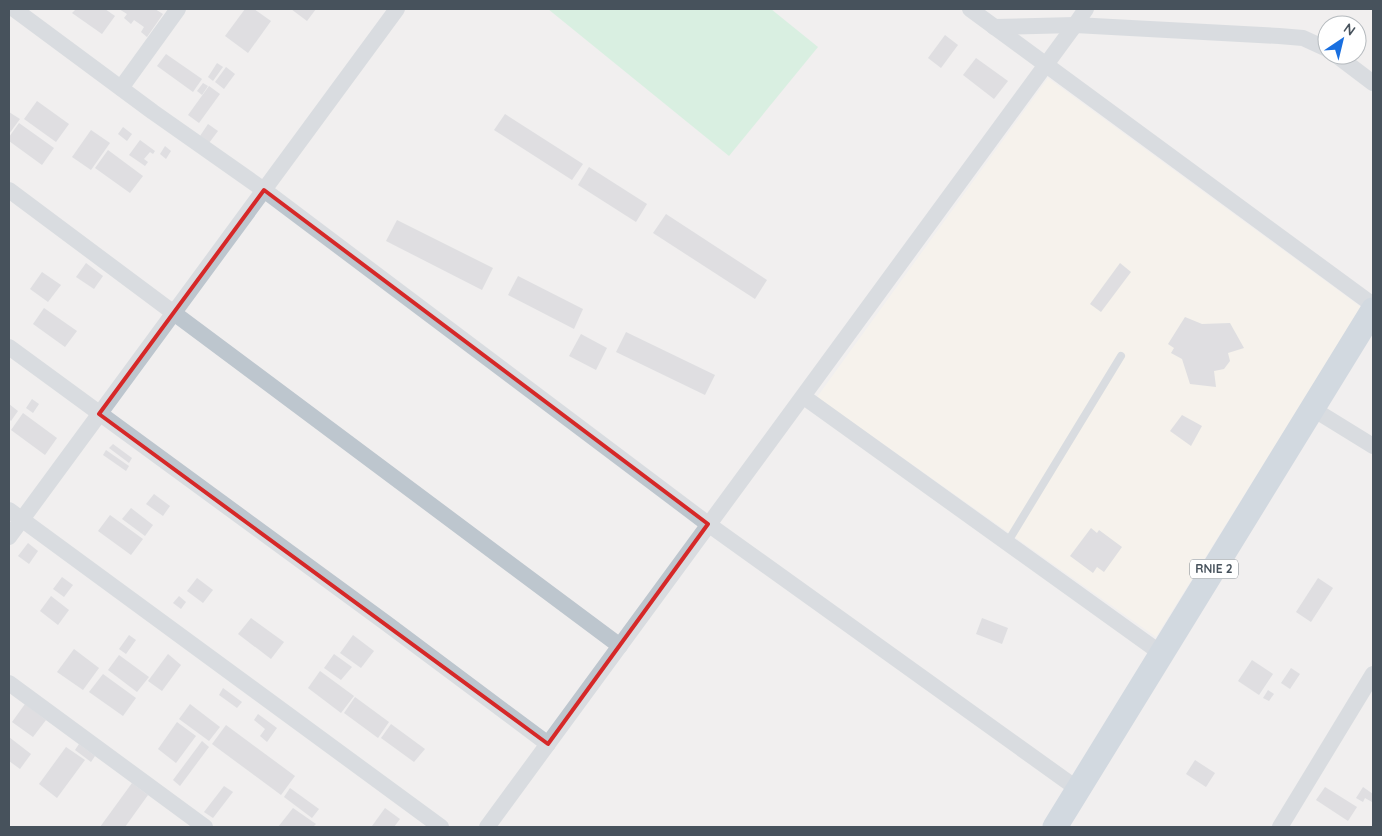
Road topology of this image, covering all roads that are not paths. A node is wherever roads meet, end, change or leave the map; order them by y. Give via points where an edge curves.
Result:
1 (14, 9) edge
2 (178, 9) edge
3 (398, 9) edge
4 (970, 9) edge
5 (1086, 9) edge
6 (1076, 25) junction
7 (994, 27) junction
8 (1317, 44) edge
9 (1046, 65) junction
10 (1349, 65) edge
11 (1373, 83) edge
12 (121, 88) junction
13 (9, 190) edge
14 (264, 190) junction
15 (1373, 306) edge
16 (1373, 310) edge
17 (174, 313) junction
18 (9, 347) edge
19 (1121, 356) dead end
20 (804, 397) junction
21 (1313, 409) junction
22 (99, 414) junction
23 (1373, 446) edge
24 (15, 515) edge
25 (708, 524) junction
26 (9, 537) edge
27 (1007, 543) junction
28 (620, 646) junction
29 (1162, 654) junction
30 (1373, 674) edge
31 (9, 683) edge
32 (548, 744) junction
33 (1079, 790) junction
34 (205, 827) edge
35 (441, 827) edge
36 (487, 827) edge
37 (1055, 827) edge
38 (1280, 827) edge

1 - 12 street
2 - 12 street
3 - 14 street
4 - 7 street
5 - 6 street
6 - 7 street
6 - 8 street via 1279,36 1303,38
6 - 9 street
7 - 9 street
9 - 15 street
9 - 20 street
10 - 11 street
12 - 14 street
13 - 17 street
14 - 17 street
14 - 25 street
16 - 21 main road, RNIE 2 / RNIE 2
17 - 22 street
17 - 28 street
18 - 22 street
19 - 27 lane
20 - 25 street
20 - 27 street
21 - 23 street
21 - 29 main road, RNIE 2 / RNIE 2
22 - 24 street
22 - 32 street
24 - 26 street
24 - 35 street
25 - 28 street
25 - 33 street
27 - 29 street
28 - 32 street
29 - 33 main road, RNIE 2 / RNIE 2
30 - 38 street
31 - 34 street
32 - 36 street
33 - 37 main road, RNIE 2 / RNIE 2

